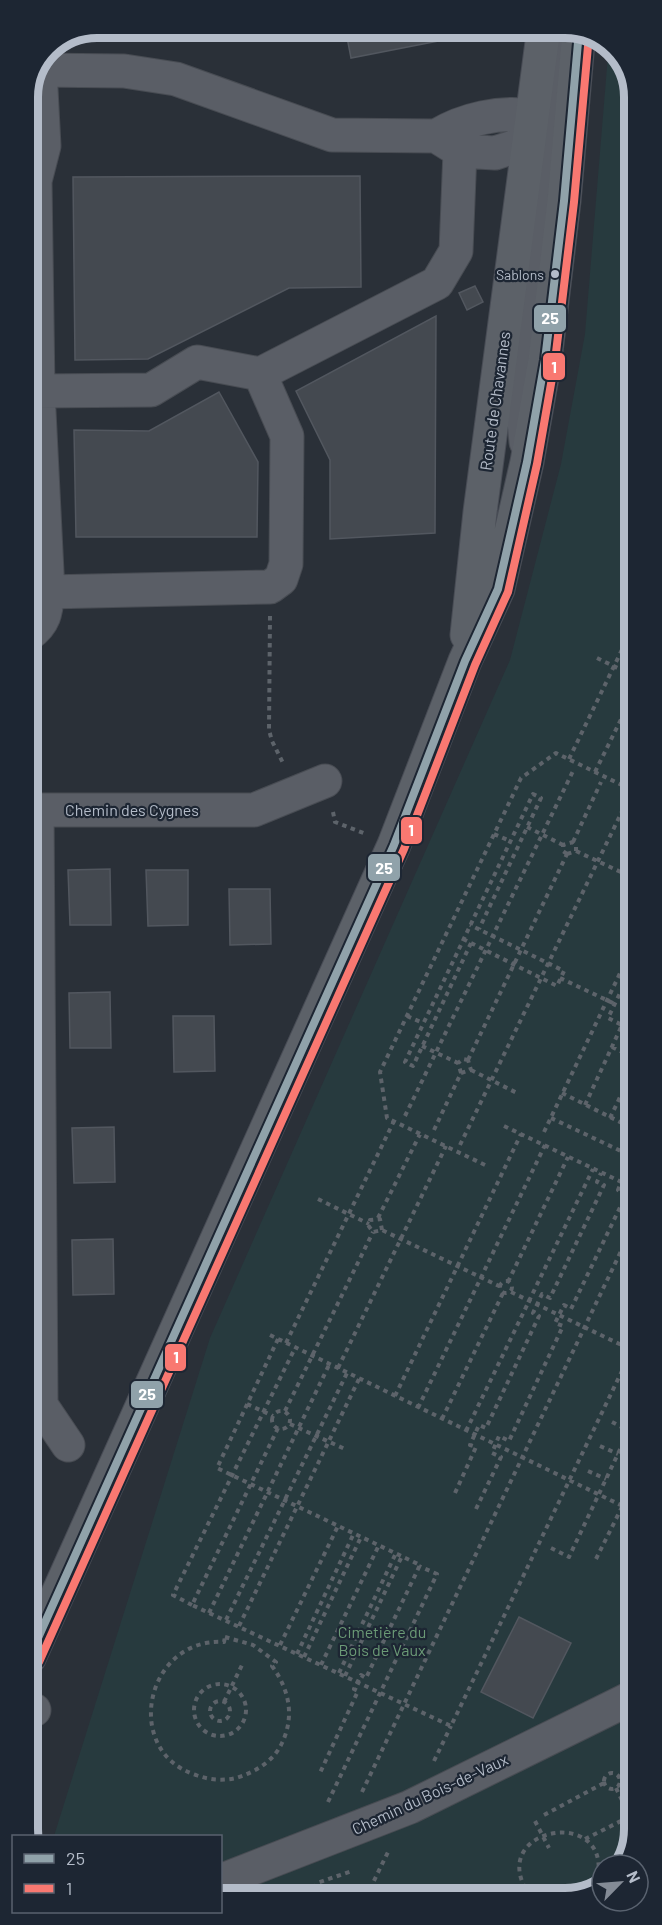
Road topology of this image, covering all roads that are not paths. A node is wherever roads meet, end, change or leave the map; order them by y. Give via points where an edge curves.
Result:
1 (529, 38) edge
2 (543, 38) edge
3 (564, 38) edge
4 (578, 39) edge
5 (44, 70) edge
6 (40, 82) edge
7 (498, 116) junction
8 (534, 129) junction
9 (448, 144) junction
10 (495, 153) junction
11 (37, 173) edge
12 (522, 191) junction
13 (37, 321) edge
14 (260, 374) junction
15 (38, 391) junction
16 (527, 462) junction
17 (48, 592) junction
18 (37, 626) edge
19 (465, 661) junction
20 (325, 781) road end
21 (37, 810) edge
22 (37, 1108) edge
23 (68, 1445) dead end
24 (37, 1640) edge
25 (624, 1701) edge
26 (222, 1880) edge

1 - 7 street via 519,92 514,104
2 - 8 main road, Route de Chavannes
3 - 8 street, Route de Chavannes via 554,110
4 - 16 main road, Route de Chavannes via 558,260
5 - 9 street via 124,71 176,79 332,135
6 - 11 street via 44,146
7 - 8 street via 513,113
7 - 9 street via 452,126
8 - 10 street
8 - 12 main road, Route de Chavannes
8 - 16 street, Route de Chavannes via 550,155 521,391
9 - 10 street
9 - 14 street via 456,251 437,283
10 - 12 street via 509,166
12 - 19 main road, Route de Chavannes via 480,512
13 - 15 street
14 - 15 street via 197,362 151,390
14 - 17 street via 287,436 286,564 281,579 270,587
15 - 17 street
16 - 19 main road, Route de Chavannes via 498,589
17 - 18 street via 45,617
19 - 24 main road, Route de Chavannes via 394,845
20 - 21 street, Chemin des Cygnes via 254,810
22 - 23 street, Chemin des Cygnes via 41,1405
25 - 26 street, Chemin du Bois-de-Vaux via 410,1807

